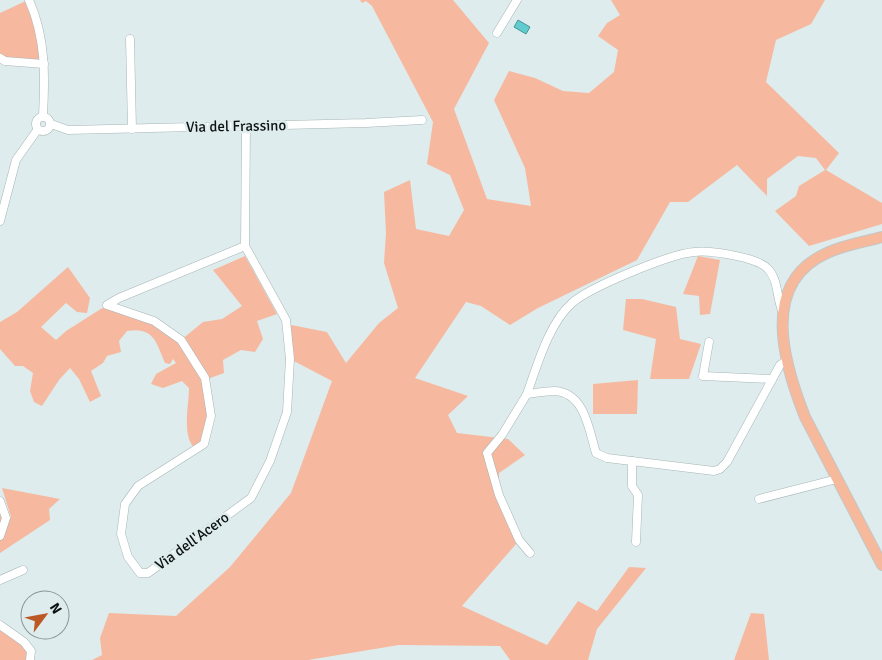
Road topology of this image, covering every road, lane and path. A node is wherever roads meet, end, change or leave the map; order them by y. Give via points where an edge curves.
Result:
1 (29, 0) edge
2 (517, 0) edge
3 (497, 33) dead end
4 (130, 39) dead end
5 (0, 58) edge
6 (44, 64) junction
7 (43, 116) junction
8 (422, 120) dead end
9 (51, 124) junction
10 (246, 126) junction
11 (38, 129) junction
12 (132, 129) junction
13 (0, 221) edge
14 (882, 237) edge
15 (245, 246) junction
16 (783, 313) junction
17 (709, 342) dead end
18 (786, 361) junction
19 (772, 379) junction
20 (527, 394) junction
21 (632, 461) junction
22 (837, 479) junction
23 (760, 498) dead end
24 (0, 500) edge
25 (0, 536) edge
26 (636, 542) dead end
27 (530, 553) dead end
28 (882, 565) edge
29 (23, 570) dead end
30 (0, 580) edge
31 (0, 625) edge
32 (30, 660) edge

1 - 6 street via 41,32
2 - 3 street
4 - 12 street
5 - 6 street
6 - 7 street
7 - 9 street
7 - 11 street via 36,122
8 - 10 street, Via del Frassino
9 - 11 street via 45,131
9 - 12 street, Via del Frassino via 68,130
10 - 12 street, Via del Frassino
10 - 15 street, Via dell'Acero
11 - 13 street via 16,160
14 - 16 main road via 826,253 806,268 794,280
15 - 15 street, Via dell'Acero via 106,306 154,321 181,340 204,378 211,416 204,444 138,486 125,504 121,534 128,557 140,572 148,573 251,498 270,461 288,412 290,359 286,320
16 - 18 main road
16 - 20 street via 774,276 755,260 703,252 675,256 630,273 572,302 542,351
17 - 19 street via 703,376
18 - 19 street via 780,364
18 - 22 main road via 805,416
19 - 21 street via 720,469 714,471
20 - 21 street via 555,391 572,397 584,414 596,453
20 - 27 street via 487,453 499,495 519,540
21 - 26 street via 632,486 638,495
22 - 23 street
22 - 28 main road
24 - 25 street via 6,518
29 - 30 street
31 - 32 street via 31,651

